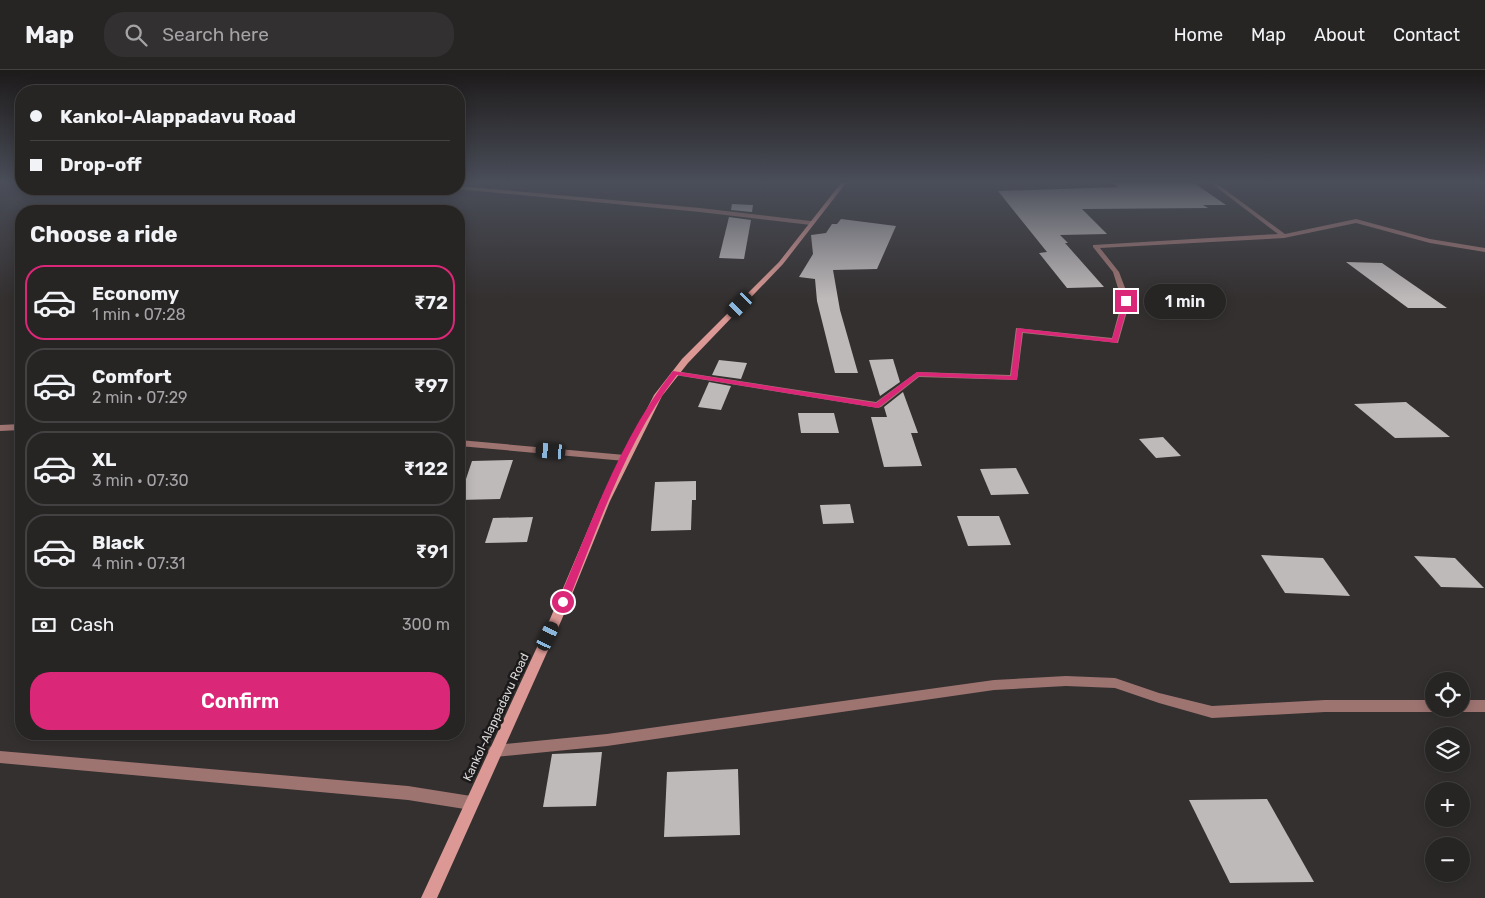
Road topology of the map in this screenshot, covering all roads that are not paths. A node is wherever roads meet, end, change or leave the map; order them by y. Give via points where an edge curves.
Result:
1 (799, 222) edge
2 (1265, 222) edge
3 (1353, 222) edge
4 (1358, 222) edge
5 (811, 223) joint
6 (1284, 236) junction
7 (1485, 250) edge
8 (676, 373) junction
9 (15, 427) edge
10 (0, 428) edge
11 (465, 444) edge
12 (625, 458) junction
13 (1425, 706) edge
14 (1470, 706) edge
15 (1485, 706) edge
16 (496, 751) junction
17 (0, 758) edge
18 (471, 803) junction
19 (429, 898) edge

1 - 5 street
2 - 6 street
3 - 6 street
4 - 7 street via 1430,241
5 - 8 main road, Kankol-Alappadavu Road via 781,263
6 - 8 street via 1095,246 1116,272 1126,301 1115,341 1019,330 1014,378 917,374 878,405
8 - 12 main road, Kankol-Alappadavu Road via 658,395
9 - 10 street
11 - 12 street
12 - 16 main road, Kankol-Alappadavu Road
13 - 16 street via 1325,706 1212,712 1115,683 1066,681 994,685 607,740
14 - 15 street
16 - 18 main road, Kankol-Alappadavu Road
17 - 18 street via 408,793
18 - 19 main road, Kankol-Alappadavu Road

